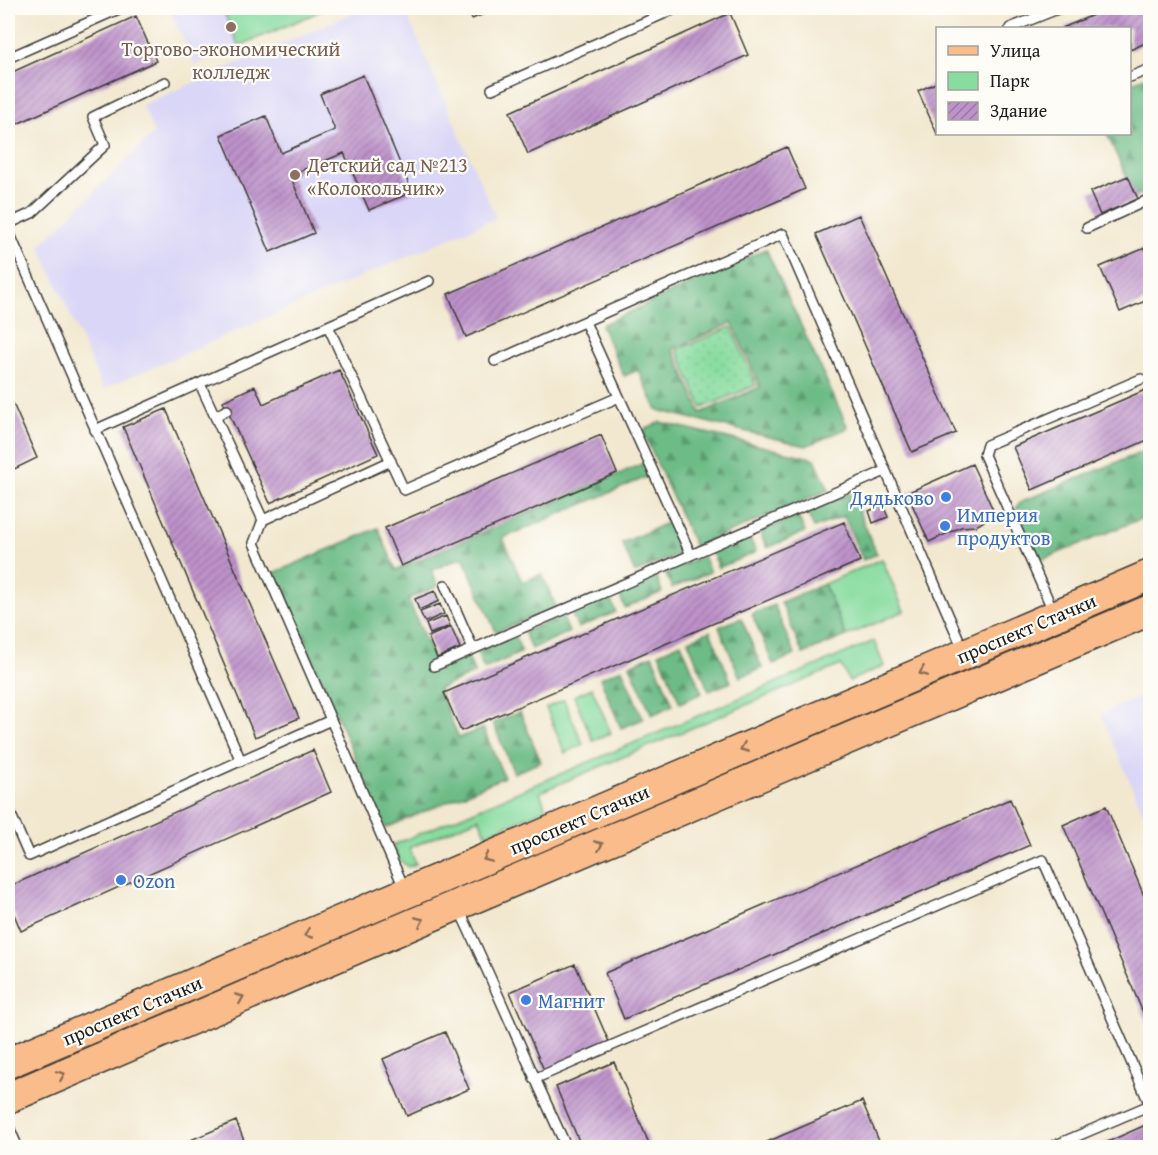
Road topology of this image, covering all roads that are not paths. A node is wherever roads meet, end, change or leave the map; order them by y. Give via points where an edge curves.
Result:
1 (121, 8) edge
2 (677, 8) edge
3 (1060, 8) edge
4 (1012, 27) edge
5 (8, 58) edge
6 (1150, 69) edge
7 (1131, 77) edge
8 (165, 82) dead end
9 (492, 89) dead end
10 (1150, 199) edge
11 (8, 224) edge
12 (1087, 228) dead end
13 (8, 235) edge
14 (429, 281) dead end
15 (585, 322) junction
16 (328, 326) junction
17 (495, 362) dead end
18 (1141, 379) dead end
19 (200, 384) junction
20 (619, 397) junction
21 (227, 410) dead end
22 (215, 416) junction
23 (95, 430) junction
24 (391, 461) junction
25 (885, 471) junction
26 (262, 520) junction
27 (691, 555) junction
28 (1150, 575) edge
29 (446, 585) dead end
30 (1092, 600) junction
31 (1150, 610) edge
32 (1055, 615) junction
33 (1105, 630) junction
34 (473, 649) junction
35 (965, 654) junction
36 (434, 666) dead end
37 (331, 720) junction
38 (241, 761) junction
39 (8, 811) edge
40 (406, 892) junction
41 (457, 905) junction
42 (8, 1063) edge
43 (534, 1080) junction
44 (8, 1098) edge
45 (8, 1125) edge
46 (18, 1148) edge
47 (567, 1148) edge
48 (1049, 1148) edge

1 - 5 lane
2 - 9 lane
3 - 4 lane
6 - 7 lane
8 - 11 lane via 93,117 105,145 32,213
10 - 12 lane
13 - 23 lane
14 - 16 lane
15 - 17 lane
15 - 20 lane
15 - 25 lane via 783,234
16 - 19 lane
16 - 24 lane
18 - 32 lane via 987,445 984,455
19 - 22 lane
19 - 23 lane
20 - 24 lane via 404,490
20 - 27 lane
21 - 22 lane
22 - 26 lane
23 - 38 lane
24 - 26 lane
25 - 27 lane
25 - 35 lane
26 - 37 lane via 254,543
27 - 34 lane
28 - 30 main road, проспект Стачки
29 - 34 lane
30 - 32 main road, проспект Стачки
30 - 33 main road
31 - 33 main road, проспект Стачки
32 - 35 main road, проспект Стачки
41 -> 33 main road, проспект Стачки
34 - 36 lane
35 -> 40 main road, проспект Стачки
37 - 38 lane
37 - 40 lane
38 - 39 lane via 29,856
40 -> 42 main road, проспект Стачки
41 - 43 lane
44 -> 41 main road, проспект Стачки
43 - 47 lane
43 - 48 lane via 1043,860 1150,1105
45 - 46 lane

